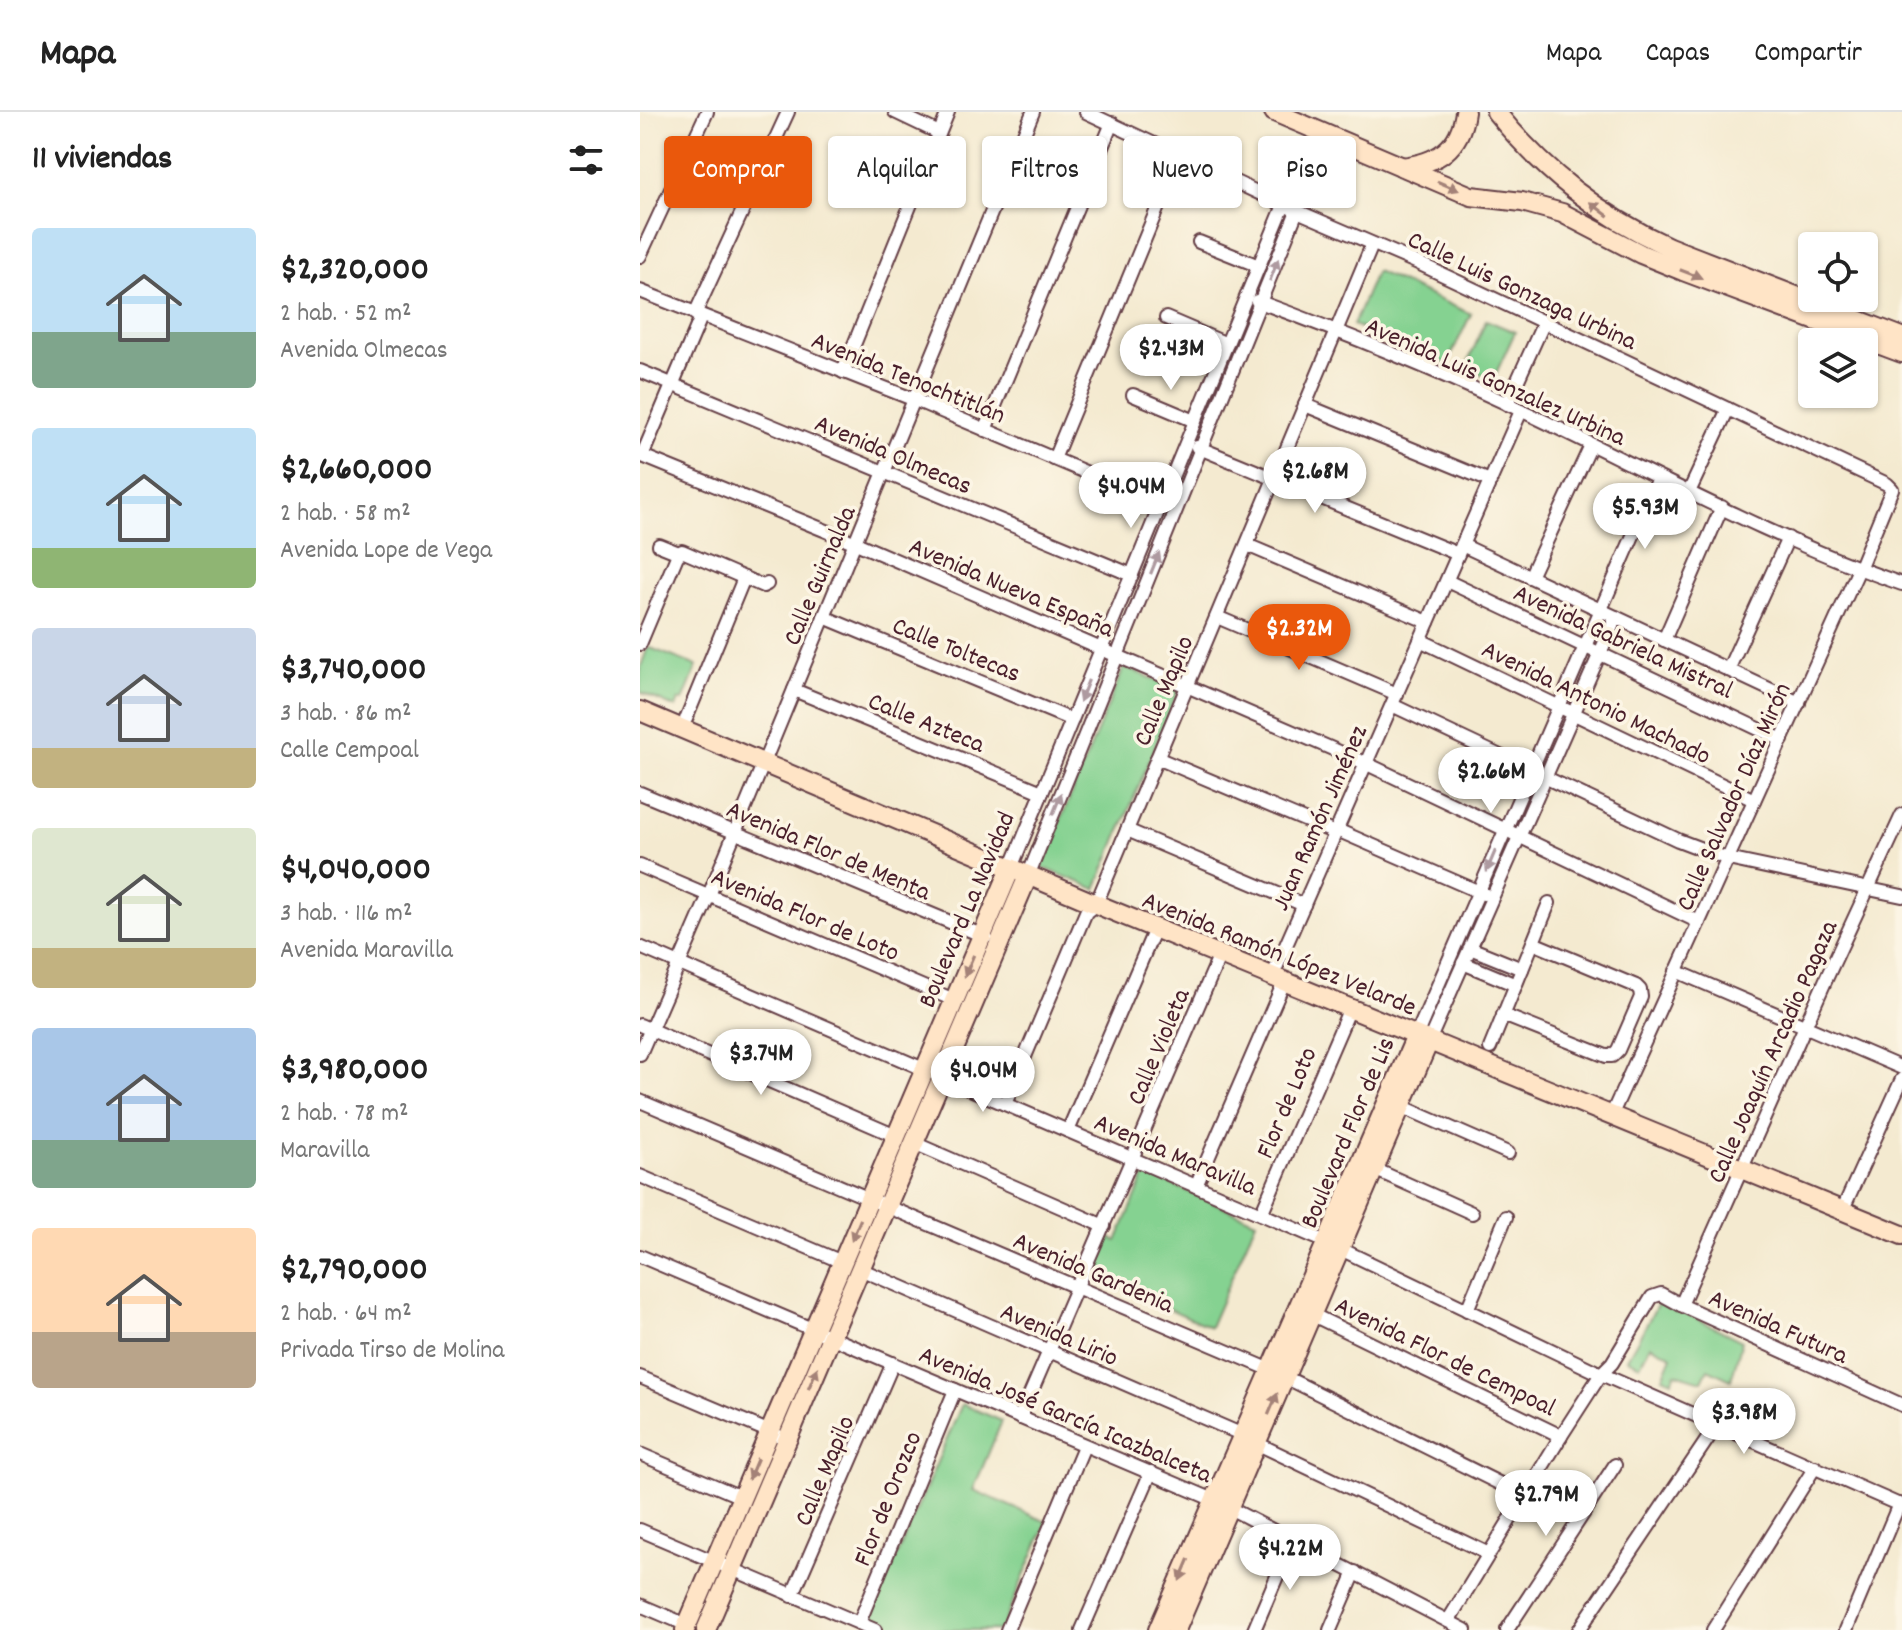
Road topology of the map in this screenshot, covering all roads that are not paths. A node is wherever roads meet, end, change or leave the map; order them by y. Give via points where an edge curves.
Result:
1 (707, 112) edge
2 (788, 112) edge
3 (895, 112) edge
4 (948, 112) edge
5 (1033, 112) edge
6 (1086, 112) edge
7 (1274, 112) edge
8 (1465, 112) edge
9 (1496, 112) edge
10 (1112, 123) junction
11 (939, 133) junction
12 (1138, 136) edge
13 (1402, 167) junction
14 (1158, 208) edge
15 (1283, 208) edge
16 (1290, 208) edge
17 (1297, 211) junction
18 (1199, 242) dead end
19 (1372, 245) junction
20 (640, 256) edge
21 (1259, 266) junction
22 (640, 291) edge
23 (1246, 297) junction
24 (1262, 303) junction
25 (698, 315) junction
26 (1166, 318) dead end
27 (1544, 322) junction
28 (1336, 332) junction
29 (1902, 337) edge
30 (1227, 344) junction
31 (1902, 353) edge
32 (640, 371) edge
33 (843, 372) junction
34 (673, 384) junction
35 (1133, 395) dead end
36 (915, 400) junction
37 (1507, 404) junction
38 (1305, 405) junction
39 (1728, 409) junction
40 (1521, 411) junction
41 (1195, 421) junction
42 (985, 430) junction
43 (1186, 442) junction
44 (1591, 445) junction
45 (1201, 449) junction
46 (641, 456) edge
47 (1054, 459) junction
48 (885, 472) junction
49 (1658, 478) junction
50 (1274, 479) junction
51 (1490, 481) junction
52 (1689, 492) junction
53 (1892, 493) joint
54 (1161, 504) junction
55 (1722, 507) junction
56 (1788, 538) junction
57 (856, 543) junction
58 (659, 545) dead end
59 (1247, 545) junction
60 (1460, 550) junction
61 (679, 553) junction
62 (1859, 569) junction
63 (1132, 575) junction
64 (1530, 577) junction
65 (744, 578) junction
66 (1447, 581) junction
67 (767, 584) dead end
68 (1902, 584) edge
69 (1600, 609) junction
70 (824, 617) junction
71 (1217, 617) junction
72 (1616, 617) junction
73 (1428, 622) junction
74 (1420, 640) junction
75 (1664, 640) junction
76 (640, 644) edge
77 (1584, 646) junction
78 (1101, 649) junction
79 (1600, 653) junction
80 (1117, 656) junction
81 (1728, 670) junction
82 (1187, 686) junction
83 (794, 690) junction
84 (1394, 700) junction
85 (1799, 703) junction
86 (1557, 707) junction
87 (640, 711) edge
88 (1573, 714) junction
89 (686, 719) dead end
90 (640, 720) edge
91 (1072, 720) junction
92 (1782, 740) junction
93 (1157, 758) junction
94 (1365, 763) junction
95 (763, 766) junction
96 (1531, 769) junction
97 (1546, 775) junction
98 (1042, 792) junction
99 (640, 793) edge
100 (1754, 800) junction
101 (1902, 815) edge
102 (1127, 830) junction
103 (1504, 830) junction
104 (1336, 832) junction
105 (735, 833) junction
106 (1519, 837) junction
107 (1728, 859) junction
108 (640, 866) edge
109 (1020, 872) junction
110 (1868, 888) junction
111 (1478, 891) junction
112 (709, 895) junction
113 (1902, 896) edge
114 (1492, 897) junction
115 (1549, 903) dead end
116 (1096, 904) junction
117 (1304, 905) junction
118 (1699, 922) junction
119 (1155, 929) junction
120 (981, 937) junction
121 (1001, 937) junction
122 (1533, 943) junction
123 (640, 947) edge
124 (1470, 948) junction
125 (1220, 955) junction
126 (1463, 963) junction
127 (679, 964) junction
128 (1522, 969) junction
129 (1676, 971) junction
130 (1278, 979) junction
131 (1516, 985) junction
132 (954, 1000) junction
133 (1350, 1008) junction
134 (1503, 1015) junction
135 (1805, 1026) junction
136 (645, 1027) edge
137 (1422, 1038) junction
138 (1490, 1048) dead end
139 (640, 1054) edge
140 (1902, 1068) edge
141 (933, 1073) junction
142 (1902, 1079) edge
143 (640, 1101) edge
144 (1394, 1103) junction
145 (1005, 1104) junction
146 (1611, 1116) junction
147 (1068, 1131) junction
148 (905, 1139) junction
149 (1508, 1153) dead end
150 (1133, 1159) junction
151 (1374, 1169) junction
152 (1742, 1170) junction
153 (640, 1176) edge
154 (1196, 1186) junction
155 (877, 1203) junction
156 (1842, 1211) junction
157 (1472, 1213) dead end
158 (1261, 1214) junction
159 (1506, 1217) dead end
160 (1104, 1226) junction
161 (1902, 1235) edge
162 (1333, 1245) junction
163 (640, 1256) edge
164 (851, 1265) junction
165 (1077, 1287) junction
166 (1681, 1305) junction
167 (1467, 1310) junction
168 (1311, 1314) junction
169 (822, 1333) junction
170 (1049, 1352) junction
171 (893, 1363) junction
172 (1278, 1373) junction
173 (1601, 1374) junction
174 (640, 1377) edge
175 (955, 1390) junction
176 (1902, 1405) edge
177 (1020, 1418) junction
178 (1717, 1425) junction
179 (769, 1432) junction
180 (1561, 1436) junction
181 (787, 1439) junction
182 (1249, 1439) junction
183 (1084, 1446) junction
184 (640, 1454) edge
185 (1615, 1465) dead end
186 (1815, 1467) junction
187 (1151, 1472) junction
188 (1525, 1496) junction
189 (741, 1497) junction
190 (1221, 1504) junction
191 (1900, 1505) edge
192 (640, 1530) edge
193 (1292, 1541) junction
194 (1489, 1554) junction
195 (713, 1562) junction
196 (731, 1570) junction
197 (1355, 1572) junction
198 (792, 1596) junction
199 (640, 1605) edge
200 (1448, 1621) junction
201 (859, 1623) junction
202 (686, 1627) edge
203 (706, 1630) edge
204 (875, 1630) edge
205 (1007, 1630) edge
206 (1082, 1630) edge
207 (1158, 1630) edge
208 (1176, 1630) edge
209 (1254, 1630) edge
210 (1330, 1630) edge
211 (1465, 1630) edge
212 (1507, 1630) edge
213 (1579, 1630) edge
214 (1713, 1630) edge
215 (1846, 1630) edge

1 - 20 street
2 - 25 street
3 - 11 street
4 - 11 street
5 - 36 street, Calle Guirnalda
6 - 10 street, Calle Luis Gonzaga Urbina
7 - 13 street
8 - 13 street via 1449,150 1435,160
29 -> 9 street via 1635,232 1551,170
10 - 12 street, Calle Luis Gonzaga Urbina
10 - 42 street
11 - 33 street
13 -> 31 street via 1471,196 1562,213 1655,260
14 - 47 street
15 - 21 street, Boulevard La Navidad
16 - 17 street, Calle Luis Gonzaga Urbina
17 - 19 street, Calle Luis Gonzaga Urbina
24 -> 17 street, Boulevard La Navidad
18 - 21 street
19 - 27 street, Calle Luis Gonzaga Urbina
19 - 28 street, Calle Mapilo
21 - 23 street, Boulevard La Navidad
22 - 25 street, Avenida Tenochtitlán
23 - 24 street, Avenida Luis Gonzalez Urbina
23 - 30 street, Boulevard La Navidad
24 - 28 street, Avenida Luis Gonzalez Urbina
24 - 45 street, Boulevard La Navidad
25 - 33 street, Avenida Tenochtitlán
25 - 34 street
26 - 30 street
27 - 37 street
27 - 39 street, Calle Luis Gonzaga Urbina
28 - 37 street, Avenida Luis Gonzalez Urbina
28 - 38 street, Calle Mapilo
30 - 41 street, Boulevard La Navidad
32 - 34 street, Avenida Olmecas
33 - 36 street, Avenida Tenochtitlán
34 - 46 street
34 - 48 street, Avenida Olmecas
35 - 41 street
36 - 42 street, Avenida Tenochtitlán
36 - 48 street, Calle Guirnalda
37 - 40 street, Avenida Luis Gonzalez Urbina
38 - 50 street, Calle Mapilo
38 - 51 street
39 - 52 street
39 - 53 street, Calle Luis Gonzaga Urbina via 1887,484
40 - 44 street, Avenida Luis Gonzalez Urbina
40 - 51 street, Juan Ramón Jiménez
41 - 43 street, Boulevard La Navidad
42 - 47 street, Avenida Tenochtitlán
43 - 45 street
43 - 54 street, Boulevard La Navidad
44 - 49 street, Avenida Luis Gonzalez Urbina
44 - 64 street
45 - 50 street
80 -> 45 street, Boulevard La Navidad
46 - 57 street, Avenida Nueva España
47 - 54 street, Avenida Tenochtitlán
48 - 57 street, Calle Guirnalda
48 - 63 street, Avenida Olmecas
49 - 52 street, Avenida Luis Gonzalez Urbina
49 - 69 street, Boulevard Flor de Lis
50 - 59 street, Calle Mapilo
50 - 60 street
51 - 60 street, Juan Ramón Jiménez
52 - 55 street, Avenida Luis Gonzalez Urbina
53 - 62 street, Calle Salvador Díaz Mirón
54 - 63 street, Boulevard La Navidad
55 - 56 street, Avenida Luis Gonzalez Urbina
55 - 75 street
56 - 62 street, Avenida Luis Gonzalez Urbina
56 - 81 street
57 - 70 street, Calle Guirnalda
57 - 78 street, Avenida Nueva España
58 - 61 street
59 - 71 street, Calle Mapilo
59 - 73 street
60 - 64 street
60 - 66 street, Juan Ramón Jiménez
61 - 65 street
61 - 76 street
62 - 68 street, Avenida Luis Gonzalez Urbina
62 - 85 street, Calle Salvador Díaz Mirón
63 - 78 street, Boulevard La Navidad
64 - 69 street
65 - 67 street
65 - 89 street
66 - 73 street, Juan Ramón Jiménez
66 - 77 street, Avenida Gabriela Mistral
69 - 72 street
69 - 77 street, Boulevard Flor de Lis
70 - 83 street, Calle Guirnalda
70 - 91 street, Calle Toltecas
71 - 82 street, Calle Mapilo
71 - 84 street
72 - 75 street
72 - 79 street, Boulevard Flor de Lis
73 - 74 street, Juan Ramón Jiménez
74 - 84 street, Juan Ramón Jiménez
74 - 86 street, Avenida Antonio Machado
75 - 81 street
77 - 79 street, Avenida Gabriela Mistral
77 - 86 street, Boulevard Flor de Lis
78 - 80 street, Avenida Nueva España
78 -> 91 street, Boulevard La Navidad
79 - 88 street, Boulevard Flor de Lis
79 - 92 street, Avenida Gabriela Mistral
80 - 82 street, Avenida Nueva España
109 -> 80 street, Boulevard La Navidad
81 - 85 street
82 - 93 street, Calle Mapilo
82 - 94 street, Avenida Nueva España
83 - 95 street, Calle Guirnalda
83 - 98 street, Calle Azteca
84 - 94 street, Juan Ramón Jiménez
84 - 96 street
85 - 92 street, Calle Salvador Díaz Mirón
86 - 88 street, Avenida Antonio Machado
86 - 96 street, Boulevard Flor de Lis
87 - 95 street, Avenida Ramón López Velarde
88 - 97 street, Boulevard Flor de Lis
88 - 100 street, Avenida Antonio Machado
90 - 95 street
91 - 98 street, Boulevard La Navidad
92 - 100 street, Calle Salvador Díaz Mirón
93 - 102 street, Calle Mapilo
93 - 104 street
94 - 103 street, Avenida Nueva España
94 - 104 street, Juan Ramón Jiménez
95 - 105 street, Calle Guirnalda
95 - 109 street, Avenida Ramón López Velarde
96 - 97 street
96 - 103 street, Boulevard Flor de Lis
97 - 106 street, Boulevard Flor de Lis
97 - 107 street
98 - 109 street, Boulevard La Navidad
99 - 105 street, Avenida Flor de Menta
100 - 107 street, Calle Salvador Díaz Mirón
101 - 110 street, Calle Joaquín Arcadio Pagaza
102 - 116 street, Calle Mapilo
102 - 117 street
103 - 106 street, Avenida Nueva España
103 -> 111 street, Boulevard Flor de Lis
104 - 111 street
104 - 117 street, Juan Ramón Jiménez
105 - 112 street, Calle Guirnalda
105 - 120 street, Avenida Flor de Menta
106 - 114 street, Boulevard Flor de Lis
106 - 118 street, Avenida Nueva España
107 - 110 street
107 - 118 street, Calle Salvador Díaz Mirón
108 - 112 street, Avenida Flor de Loto
109 - 116 street, Avenida Ramón López Velarde
109 - 120 street, Boulevard La Navidad
109 - 121 street, Boulevard La Navidad
110 - 113 street
110 - 135 street, Calle Joaquín Arcadio Pagaza
111 - 114 street
111 - 137 street, Boulevard Flor de Lis
112 - 127 street, Calle Guirnalda
112 - 132 street, Avenida Flor de Loto
114 - 124 street, Boulevard Flor de Lis
115 - 122 street
116 - 119 street, Avenida Ramón López Velarde
116 - 145 street, Calle Mapilo via 1086,912
117 - 130 street, Juan Ramón Jiménez
118 - 129 street, Calle Salvador Díaz Mirón
119 - 125 street, Avenida Ramón López Velarde
119 - 147 street
120 - 121 street, Avenida Flor de Menta
120 -> 132 street, Boulevard La Navidad
121 - 141 street, Boulevard La Navidad
122 - 128 street
122 - 134 street via 1636,986 1641,997 1612,1056
123 - 127 street, Avenida Maravilla
124 - 126 street, Boulevard Flor de Lis
124 - 128 street
125 - 130 street, Avenida Ramón López Velarde
125 - 150 street, Calle Violeta
126 - 131 street
126 - 137 street, Boulevard Flor de Lis
127 - 136 street, Calle Guirnalda
127 - 141 street, Avenida Maravilla
128 - 131 street
129 - 135 street
129 - 146 street, Calle Salvador Díaz Mirón
130 - 133 street, Avenida Ramón López Velarde
130 - 154 street, Juan Ramón Jiménez
131 - 134 street
132 - 141 street, Boulevard La Navidad
133 - 137 street, Avenida Ramón López Velarde
133 - 158 street, Flor de Loto
134 - 138 street
135 - 140 street
135 - 152 street, Calle Joaquín Arcadio Pagaza
136 - 139 street, Calle Guirnalda
136 - 148 street
137 - 144 street, Boulevard Flor de Lis
137 - 146 street, Avenida Ramón López Velarde
141 - 145 street, Avenida Maravilla
141 - 148 street, Boulevard La Navidad
142 - 156 street
143 - 155 street, Avenida Gardenia
144 - 149 street
144 - 151 street, Boulevard Flor de Lis
144 - 162 street, Boulevard Flor de Lis
145 - 147 street, Avenida Maravilla
146 - 152 street, Avenida Ramón López Velarde
147 - 150 street, Avenida Maravilla
148 - 155 street, Boulevard La Navidad
148 - 160 street
150 - 154 street, Avenida Maravilla
150 - 160 street, Calle Violeta
151 - 157 street
151 - 162 street, Boulevard Flor de Lis
152 - 156 street, Avenida Ramón López Velarde
152 - 166 street, Calle Joaquín Arcadio Pagaza
153 - 164 street, Avenida Lirio
154 - 158 street, Avenida Maravilla
155 - 164 street, Boulevard La Navidad
155 - 165 street, Avenida Gardenia
156 - 161 street, Avenida Ramón López Velarde
158 - 162 street, Avenida Maravilla
159 - 167 street
160 - 165 street, Calle Violeta
162 - 167 street, Avenida Maravilla
162 - 168 street, Boulevard Flor de Lis
162 - 172 street, Boulevard Flor de Lis
163 - 169 street, Avenida José García Icazbalceta
164 - 169 street, Boulevard La Navidad
164 - 170 street, Avenida Lirio
165 - 170 street, Calle Violeta
165 - 172 street, Avenida Gardenia
166 - 173 street via 1661,1294 1652,1297
166 - 176 street, Avenida Futura
167 - 173 street, Avenida Maravilla
168 - 172 street, Boulevard Flor de Lis
168 - 180 street, Avenida Flor de Cempoal
169 - 171 street, Avenida José García Icazbalceta
169 - 179 street, Boulevard La Navidad
181 -> 169 street, Boulevard La Navidad
170 - 177 street, Calle Violeta
170 - 182 street, Avenida Lirio
171 - 175 street, Avenida José García Icazbalceta
171 - 198 street, Calle Mapilo
172 - 182 street, Boulevard Flor de Lis
172 - 188 street, Avenida Gardenia
173 - 178 street, Avenida Maravilla
173 - 180 street
174 - 179 street
175 - 177 street, Avenida José García Icazbalceta
175 - 201 street, Flor de Orozco
177 - 183 street, Avenida José García Icazbalceta
178 - 186 street, Avenida Maravilla
178 - 213 street
179 - 181 street
179 -> 189 street, Boulevard La Navidad
180 - 188 street
181 - 196 street, Boulevard La Navidad
182 - 190 street, Boulevard Flor de Lis
182 - 194 street, Avenida Lirio
183 - 187 street, Avenida José García Icazbalceta
183 - 205 street
184 - 189 street
185 - 212 street
186 - 191 street, Avenida Maravilla
186 - 214 street
187 - 190 street, Avenida José García Icazbalceta
187 - 206 street
188 - 194 street
189 - 195 street, Boulevard La Navidad
190 - 193 street, Avenida José García Icazbalceta
190 -> 207 street, Boulevard Flor de Lis
190 - 208 street, Boulevard Flor de Lis
191 - 215 street
192 - 195 street
193 - 197 street, Avenida José García Icazbalceta
193 - 209 street
194 - 200 street
195 - 196 street
195 - 202 street, Boulevard La Navidad
196 - 198 street
196 - 203 street, Boulevard La Navidad
197 - 200 street, Avenida José García Icazbalceta
197 - 210 street
198 - 201 street
199 - 202 street
200 - 211 street, Avenida José García Icazbalceta
201 - 204 street

